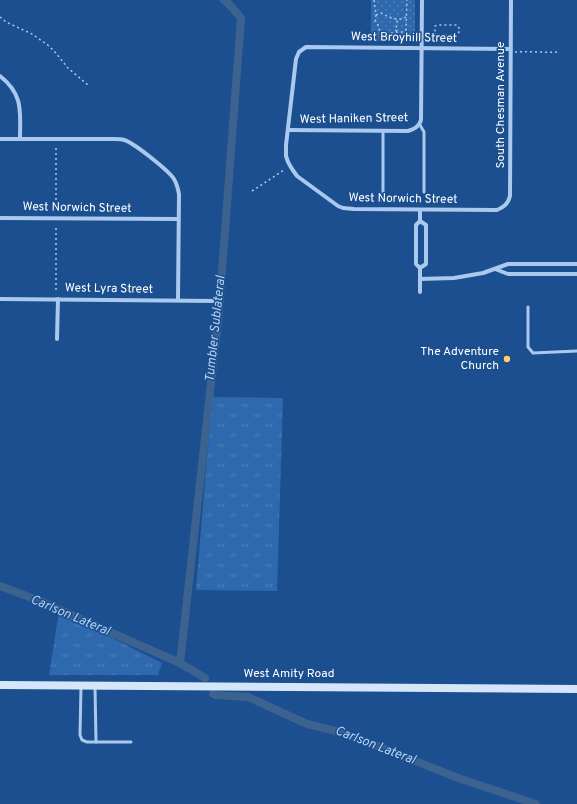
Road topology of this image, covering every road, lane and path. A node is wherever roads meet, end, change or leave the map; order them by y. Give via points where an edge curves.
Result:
1 (374, 0) edge
2 (407, 0) edge
3 (422, 0) edge
4 (511, 0) edge
5 (376, 15) junction
6 (407, 16) junction
7 (0, 17) edge
8 (397, 20) junction
9 (397, 32) junction
10 (454, 35) junction
11 (454, 40) dead end
12 (422, 48) junction
13 (512, 50) junction
14 (559, 52) dead end
15 (0, 76) edge
16 (88, 85) dead end
17 (420, 125) junction
18 (288, 130) junction
19 (383, 131) junction
20 (0, 139) edge
21 (20, 139) junction
22 (56, 147) dead end
23 (284, 170) dead end
24 (252, 191) dead end
25 (383, 192) dead end
26 (424, 192) dead end
27 (504, 207) joint
28 (56, 210) dead end
29 (420, 210) junction
30 (0, 218) edge
31 (178, 219) junction
32 (420, 221) junction
33 (56, 227) dead end
34 (577, 264) edge
35 (420, 268) junction
36 (495, 268) junction
37 (577, 274) edge
38 (420, 279) junction
39 (56, 290) dead end
40 (420, 292) dead end
41 (0, 299) edge
42 (58, 299) junction
43 (178, 300) junction
44 (217, 301) dead end
45 (528, 307) dead end
46 (57, 340) dead end
47 (577, 351) edge
48 (0, 685) edge
49 (81, 685) junction
50 (94, 685) junction
51 (577, 689) edge
52 (96, 742) junction
53 (131, 742) dead end

1 - 5 path
2 - 6 path
3 - 12 street
4 - 13 street, South Chesman Avenue
5 - 8 path via 381,13
5 - 9 path via 374,20 381,33
6 - 8 path
6 - 9 path via 406,30
7 - 16 path via 49,46 71,71
8 - 9 path
10 - 10 path via 460,32 457,25 435,26 435,34 438,36
10 - 11 path
12 - 13 street, West Broyhill Street
12 - 17 street
12 - 18 street, West Broyhill Street via 306,47 299,52 296,59
13 - 14 path
13 - 27 street, South Chesman Avenue via 510,196
15 - 21 street via 17,95 20,108
17 - 19 street, West Haniken Street via 408,131
17 - 26 lane via 424,132
18 - 19 street, West Haniken Street
18 - 29 street, West Norwich Street via 286,156 292,169 297,176 333,203 343,208 354,209
19 - 25 lane
20 - 21 street
21 - 31 street via 114,139 134,144 174,178 179,194
22 - 28 path
23 - 24 path
27 - 29 street, West Norwich Street via 497,210
29 - 32 street
30 - 31 street, West Norwich Street
31 - 43 street
32 - 35 street via 416,226 416,264
32 - 35 street via 426,225 426,264
33 - 39 path
34 - 36 street via 508,264
35 - 38 street
36 - 37 street via 508,274
36 - 38 street via 483,273 454,278
38 - 40 street
41 - 42 street, West Lyra Street
42 - 43 street, West Lyra Street
42 - 46 street
43 - 44 street, West Lyra Street
45 - 47 lane via 528,346 533,352
48 - 49 main road, West Amity Road
49 - 50 main road, West Amity Road
49 - 52 lane via 81,737 82,740
50 - 51 main road, West Amity Road
50 - 52 lane
52 - 53 lane

